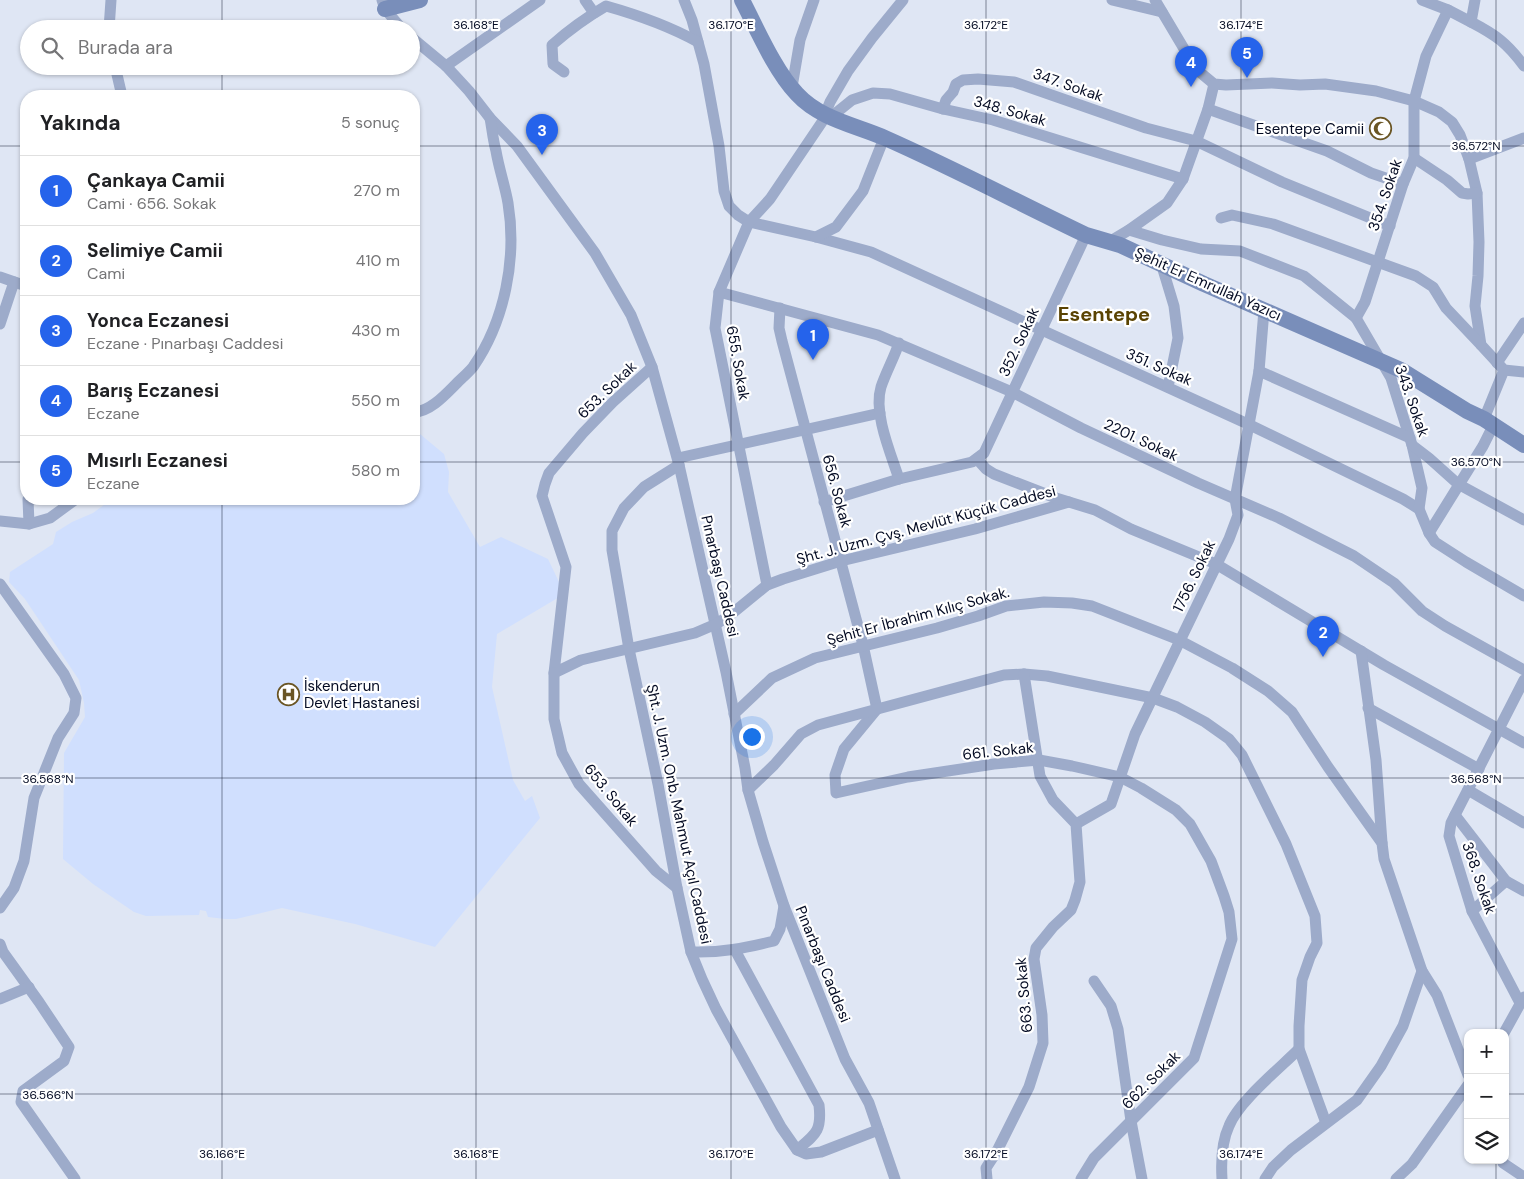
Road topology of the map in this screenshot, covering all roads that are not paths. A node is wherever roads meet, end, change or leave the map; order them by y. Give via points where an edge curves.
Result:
1 (112, 0) edge
2 (420, 0) edge
3 (540, 0) edge
4 (585, 0) edge
5 (684, 0) edge
6 (742, 0) edge
7 (814, 0) edge
8 (1112, 0) edge
9 (1155, 0) edge
10 (1422, 0) edge
11 (1475, 0) edge
12 (902, 1) edge
13 (383, 4) edge
14 (1448, 10) junction
15 (1162, 12) junction
16 (594, 13) junction
17 (110, 20) edge
18 (395, 20) edge
19 (1471, 22) junction
20 (698, 42) junction
21 (420, 44) edge
22 (446, 66) junction
23 (1524, 66) edge
24 (564, 72) dead end
25 (117, 75) edge
26 (1214, 84) junction
27 (792, 87) junction
28 (121, 90) edge
29 (1414, 101) junction
30 (943, 109) junction
31 (1208, 109) junction
32 (828, 116) junction
33 (490, 118) junction
34 (884, 138) junction
35 (1524, 138) edge
36 (1196, 141) junction
37 (1414, 158) junction
38 (1469, 159) junction
39 (1183, 179) junction
40 (1403, 184) junction
41 (1477, 193) junction
42 (1221, 218) dead end
43 (749, 222) junction
44 (1390, 226) junction
45 (1129, 230) junction
46 (1086, 235) junction
47 (816, 237) junction
48 (1109, 242) junction
49 (1378, 261) junction
50 (1161, 263) junction
51 (0, 277) edge
52 (14, 282) junction
53 (20, 284) edge
54 (719, 292) junction
55 (780, 308) junction
56 (1264, 310) junction
57 (1356, 318) junction
58 (1524, 323) edge
59 (0, 324) edge
60 (1040, 330) junction
61 (899, 343) junction
62 (1480, 345) junction
63 (1381, 361) junction
64 (1500, 366) junction
65 (652, 367) junction
66 (1259, 372) junction
67 (1524, 372) edge
68 (1168, 387) junction
69 (1012, 392) junction
70 (420, 412) edge
71 (880, 413) junction
72 (1488, 423) junction
73 (1250, 425) junction
74 (806, 430) junction
75 (1410, 442) junction
76 (1524, 445) edge
77 (739, 446) junction
78 (977, 459) junction
79 (679, 461) junction
80 (899, 479) junction
81 (1458, 484) junction
82 (1235, 499) junction
83 (824, 502) junction
84 (1069, 502) junction
85 (28, 505) edge
86 (68, 505) edge
87 (1419, 509) junction
88 (1524, 520) edge
89 (0, 521) edge
90 (29, 524) junction
91 (1429, 533) junction
92 (840, 561) junction
93 (1216, 564) junction
94 (0, 584) edge
95 (767, 585) junction
96 (1524, 596) edge
97 (716, 624) junction
98 (1179, 640) junction
99 (863, 645) junction
100 (629, 649) junction
101 (1361, 651) junction
102 (1524, 670) edge
103 (554, 673) junction
104 (1024, 674) junction
105 (1524, 680) edge
106 (1153, 698) junction
107 (1368, 708) junction
108 (877, 709) junction
109 (734, 714) junction
110 (1499, 729) junction
111 (1524, 743) edge
112 (1039, 760) junction
113 (1479, 769) junction
114 (1120, 777) junction
115 (748, 790) junction
116 (1468, 790) junction
117 (1455, 815) junction
118 (1524, 822) edge
119 (1076, 824) junction
120 (1382, 843) junction
121 (1506, 881) junction
122 (676, 888) junction
123 (1524, 891) edge
124 (784, 906) junction
125 (0, 908) edge
126 (1472, 911) junction
127 (1231, 931) joint
128 (0, 944) edge
129 (735, 950) junction
130 (691, 952) junction
131 (1422, 971) junction
132 (1094, 981) dead end
133 (29, 987) junction
134 (0, 999) edge
135 (1522, 1000) edge
136 (1506, 1029) edge
137 (1300, 1049) junction
138 (1468, 1074) edge
139 (1464, 1090) edge
140 (1131, 1121) junction
141 (1326, 1123) junction
142 (878, 1130) junction
143 (797, 1150) junction
144 (1507, 1164) edge
145 (1524, 1177) edge
146 (75, 1179) edge
147 (895, 1179) edge
148 (987, 1179) edge
149 (1081, 1179) edge
150 (1142, 1179) edge
151 (1222, 1179) edge
152 (1266, 1179) edge
153 (1396, 1179) edge

1 - 17 street
2 - 13 street
3 - 22 street
4 - 16 street
5 - 20 street
6 - 27 street, Şehit Er Emrullah Yazıcı
7 - 27 street via 800,40
8 - 15 street
9 - 15 street
10 - 14 street
11 - 19 street
12 - 32 street via 848,71 830,102
13 - 18 street
14 - 19 street
14 - 29 street, 354. Sokak via 1426,56
15 - 26 street via 1196,69
16 - 20 street via 606,6 624,11
16 - 24 street via 552,45 553,64
19 - 23 street via 1512,49
20 - 43 street via 719,146 724,191 730,206
21 - 22 street, Pınarbaşı Caddesi
22 - 33 street, Pınarbaşı Caddesi
25 - 28 street
26 - 29 street via 1325,84 1376,91
26 - 31 street
27 - 32 street, Şehit Er Emrullah Yazıcı via 813,108
29 - 37 street, 354. Sokak
29 - 38 street via 1452,122
30 - 32 street, 348. Sokak via 890,94 873,93 852,100
30 - 36 street, 347. Sokak via 956,84 962,80 1014,82 1138,125
30 - 39 street, 348. Sokak via 993,120
31 - 36 street
31 - 40 street via 1327,151 1371,173
32 - 34 street, Şehit Er Emrullah Yazıcı
32 - 43 street, 655. Sokak via 770,199
33 - 65 street, Pınarbaşı Caddesi via 516,146 595,253 631,314
33 - 70 street via 511,237 504,300 492,333 472,368 444,396
34 - 46 street, Şehit Er Emrullah Yazıcı
34 - 47 street via 862,191 836,227
35 - 38 street
36 - 39 street
36 - 44 street via 1282,182
37 - 40 street, 354. Sokak
37 - 41 street via 1462,193
38 - 41 street
39 - 45 street via 1167,203
40 - 44 street, 354. Sokak
41 - 62 street via 1475,306
42 - 49 street via 1232,215 1273,224
43 - 47 street, 351. Sokak
43 - 54 street, 655. Sokak
44 - 49 street, 354. Sokak
45 - 48 street
45 - 57 street, 343. Sokak via 1201,249 1240,251 1304,276
46 - 48 street, Şehit Er Emrullah Yazıcı
46 - 60 street, 352. Sokak
47 - 60 street, 351. Sokak via 871,252
48 - 50 street, Şehit Er Emrullah Yazıcı
49 - 57 street, 354. Sokak via 1365,302
49 - 62 street via 1416,276 1433,287 1446,308
50 - 56 street, Şehit Er Emrullah Yazıcı
50 - 68 street via 1174,306 1178,338
51 - 52 street
52 - 53 street
52 - 59 street
54 - 55 street, 2201. Sokak
54 - 77 street, 655. Sokak via 715,328
55 - 61 street, 2201. Sokak
55 - 74 street, 656. Sokak via 779,328
56 - 63 street, Şehit Er Emrullah Yazıcı
56 - 66 street, 1756. Sokak
57 - 63 street, 343. Sokak
58 - 64 street
60 - 68 street, 351. Sokak
60 - 69 street, 352. Sokak
61 - 69 street, 2201. Sokak
61 - 71 street via 881,389
62 - 64 street
63 - 72 street, Şehit Er Emrullah Yazıcı
63 - 75 street, 343. Sokak via 1391,378
64 - 67 street
64 - 72 street
65 - 79 street, Pınarbaşı Caddesi
65 - 103 street, 653. Sokak via 613,402 549,473 542,496 566,567
66 - 73 street, 1756. Sokak
66 - 75 street
68 - 73 street, 351. Sokak
69 - 78 street, 352. Sokak via 984,453
69 - 82 street, 2201. Sokak via 1081,428
71 - 74 street, Şht. J. Uzm. Onb. Mahmut Açıl Caddesi
71 - 80 street
72 - 76 street, Şehit Er Emrullah Yazıcı
72 - 81 street via 1483,446
73 - 82 street, 1756. Sokak
73 - 87 street, 351. Sokak
74 - 77 street, Şht. J. Uzm. Onb. Mahmut Açıl Caddesi
74 - 83 street, 656. Sokak
75 - 81 street
75 - 87 street, 343. Sokak via 1422,488
77 - 79 street, Şht. J. Uzm. Onb. Mahmut Açıl Caddesi
77 - 95 street, 655. Sokak
78 - 80 street
78 - 84 street via 994,474
79 - 97 street, Pınarbaşı Caddesi
79 - 100 street, Şht. J. Uzm. Onb. Mahmut Açıl Caddesi via 644,487 624,508 612,531 612,550
80 - 83 street
81 - 88 street
81 - 91 street
82 - 93 street, 1756. Sokak via 1238,515
82 - 102 street, 2201. Sokak via 1354,556 1394,583 1422,611
83 - 92 street, 656. Sokak
84 - 92 street, Şht. J. Uzm. Çvş. Mevlüt Küçük Caddesi via 975,529
84 - 93 street, Şht. J. Uzm. Çvş. Mevlüt Küçük Caddesi via 1095,510 1131,529
85 - 90 street
86 - 90 street via 50,518
87 - 91 street
89 - 90 street
91 - 96 street via 1435,542
92 - 95 street, Şht. J. Uzm. Çvş. Mevlüt Küçük Caddesi
92 - 99 street, 656. Sokak
93 - 98 street, 1756. Sokak
93 - 101 street, Şht. J. Uzm. Çvş. Mevlüt Küçük Caddesi
94 - 125 street via 64,674 76,698 74,713 58,738 34,798 24,861 14,888
95 - 97 street, Şht. J. Uzm. Çvş. Mevlüt Küçük Caddesi
97 - 100 street, Şht. J. Uzm. Çvş. Mevlüt Küçük Caddesi via 695,633
97 - 109 street, Pınarbaşı Caddesi
98 - 99 street, Şehit Er İbrahim Kılıç Sokak. via 1092,606 1044,602 1006,606 946,625
98 - 106 street, 1756. Sokak
98 - 120 street, Şehit Er İbrahim Kılıç Sokak. via 1232,668 1268,691 1292,712
99 - 108 street, 656. Sokak
99 - 109 street, Şehit Er İbrahim Kılıç Sokak. via 815,658 772,678
100 - 103 street, Şht. J. Uzm. Çvş. Mevlüt Küçük Caddesi via 581,660
100 - 122 street, Şht. J. Uzm. Onb. Mahmut Açıl Caddesi
101 - 107 street
101 - 110 street, Şht. J. Uzm. Çvş. Mevlüt Küçük Caddesi
103 - 122 street, 653. Sokak via 554,719 562,753 579,784 656,871
104 - 106 street
104 - 108 street via 1004,675
104 - 112 street
105 - 110 street, 368. Sokak
106 - 114 street, 1756. Sokak via 1135,734
106 - 137 street via 1177,707 1229,739 1242,755 1292,857 1315,916 1317,942 1302,980
107 - 113 street
107 - 120 street via 1376,760
108 - 112 street, 661. Sokak via 844,749 835,775 836,793 908,777
108 - 115 street via 818,724 801,734
109 - 115 street, Pınarbaşı Caddesi
110 - 111 street, Şht. J. Uzm. Çvş. Mevlüt Küçük Caddesi
110 - 113 street, 368. Sokak
112 - 114 street, 661. Sokak
112 - 119 street via 1040,776 1053,800
113 - 116 street, 368. Sokak
114 - 119 street, 1756. Sokak via 1111,804
114 - 127 street, 661. Sokak via 1176,810 1190,824 1218,878 1229,912
115 - 124 street, Pınarbaşı Caddesi
116 - 117 street, 368. Sokak
116 - 118 street
117 - 121 street
117 - 126 street, 368. Sokak via 1449,836
119 - 148 street, 663. Sokak via 1080,882 1075,900 1071,910 1036,948 1034,959 1043,1043 1029,1087 986,1168
120 - 131 street, Şehit Er İbrahim Kılıç Sokak. via 1384,859
121 - 123 street
121 - 126 street
122 - 130 street, Şht. J. Uzm. Onb. Mahmut Açıl Caddesi
124 - 129 street via 774,941
124 - 142 street, Pınarbaşı Caddesi via 845,1059 869,1103
126 - 135 street, 368. Sokak
127 - 140 street, 662. Sokak via 1232,939 1194,1058
128 - 133 street
129 - 130 street
129 - 143 street via 819,1106 821,1121 815,1135
130 - 143 street, Şht. J. Uzm. Onb. Mahmut Açıl Caddesi via 716,1009
131 - 138 street, Şehit Er İbrahim Kılıç Sokak. via 1437,995
131 - 141 street via 1403,1026 1381,1066 1357,1100
132 - 140 street via 1111,1006 1118,1029
133 - 134 street
133 - 146 street via 69,1048 64,1061 23,1091 21,1102
135 - 136 street
137 - 141 street
137 - 151 street via 1241,1106 1229,1125
139 - 153 street via 1412,1164
140 - 149 street, 662. Sokak via 1094,1158
140 - 150 street
141 - 152 street via 1278,1161
142 - 143 street via 821,1152 806,1154
142 - 147 street, Pınarbaşı Caddesi
144 - 145 street

